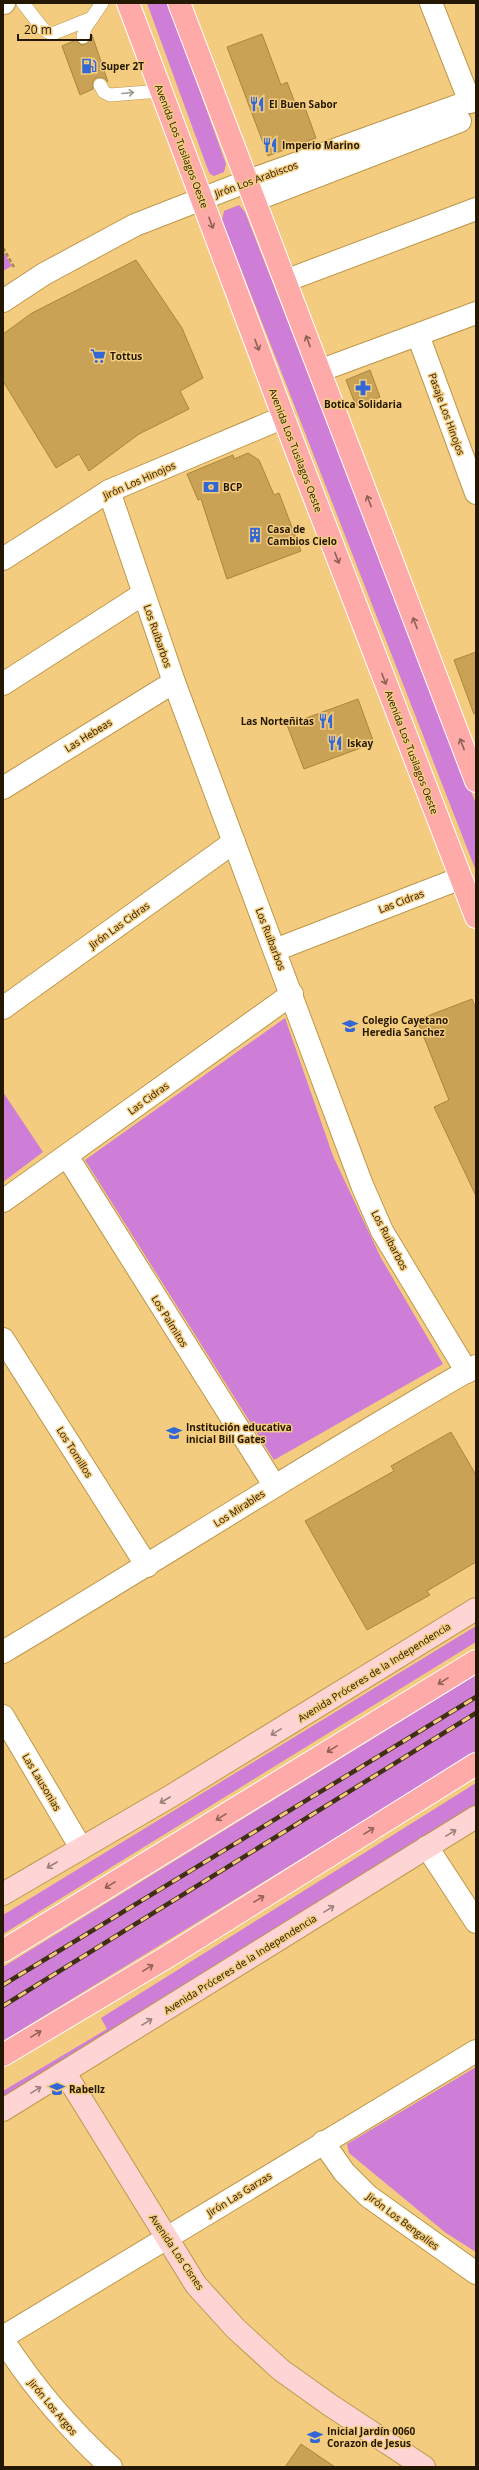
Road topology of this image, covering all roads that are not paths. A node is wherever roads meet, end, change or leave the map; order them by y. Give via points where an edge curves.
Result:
1 (23, 3) edge
2 (102, 3) edge
3 (128, 3) edge
4 (179, 3) edge
5 (432, 3) edge
6 (92, 18) junction
7 (83, 37) dead end
8 (100, 85) dead end
9 (161, 91) junction
10 (474, 105) edge
11 (251, 191) junction
12 (203, 199) junction
13 (476, 209) edge
14 (285, 281) junction
15 (3, 301) edge
16 (476, 313) edge
17 (418, 335) junction
18 (319, 371) junction
19 (284, 417) junction
20 (109, 491) junction
21 (476, 493) edge
22 (3, 559) edge
23 (143, 594) junction
24 (174, 682) junction
25 (3, 684) edge
26 (476, 781) edge
27 (3, 788) edge
28 (234, 842) junction
29 (461, 878) junction
30 (476, 917) edge
31 (275, 950) junction
32 (292, 994) junction
33 (3, 1008) edge
34 (67, 1156) junction
35 (3, 1201) edge
36 (3, 1338) edge
37 (471, 1369) edge
38 (274, 1485) junction
39 (148, 1566) junction
40 (476, 1610) edge
41 (3, 1652) edge
42 (476, 1661) edge
43 (3, 1716) edge
44 (476, 1764) edge
45 (476, 1817) edge
46 (81, 1848) junction
47 (427, 1848) junction
48 (3, 1894) edge
49 (476, 1922) edge
50 (3, 1951) edge
51 (476, 2051) edge
52 (3, 2055) edge
53 (65, 2073) junction
54 (3, 2110) edge
55 (323, 2142) junction
56 (166, 2239) junction
57 (476, 2273) edge
58 (3, 2339) edge
59 (111, 2467) edge
60 (424, 2467) edge

1 - 6 lane via 43,29 52,34
2 - 6 lane
3 - 9 main road, Avenida Los Tusilagos Oeste
4 - 11 main road
5 - 10 street
6 - 7 lane via 85,28
8 -> 9 lane via 104,92 110,95
9 - 12 main road, Avenida Los Tusilagos Oeste
10 - 11 street, Jirón Los Arabiscos
11 - 12 street, Jirón Los Arabiscos
11 - 14 main road
12 - 15 street, Jirón Los Arabiscos via 135,225 44,274
12 -> 19 main road, Avenida Los Tusilagos Oeste
13 - 14 street
18 -> 14 main road
16 - 17 street
17 - 18 street
17 - 21 street, Pasaje Los Hinojos
26 -> 18 main road
19 - 20 street, Jirón Los Hinojos
19 -> 29 main road, Avenida Los Tusilagos Oeste
20 - 22 street, Jirón Los Hinojos
20 - 23 street, Los Ruibarbos
23 - 24 street, Los Ruibarbos
23 - 25 street
24 - 27 street, Las Hebeas
24 - 28 street, Los Ruibarbos
28 - 31 street, Los Ruibarbos
28 - 33 street, Jirón Las Cidras
29 - 30 main road, Avenida Los Tusilagos Oeste
29 - 31 street, Las Cidras
31 - 32 street, Los Ruibarbos
32 - 34 street, Las Cidras
32 - 37 street, Los Ruibarbos via 382,1231
34 - 35 street, Las Cidras
34 - 38 street, Los Palmitos
36 - 39 street, Los Tomillos
37 - 38 street, Los Mirables
38 - 39 street, Los Mirables
39 - 41 street, Los Mirables
40 -> 46 main road, Avenida Próceres de la Independencia
42 -> 50 main road
43 - 46 street, Las Lausonias
52 -> 44 main road via 167,1957
47 -> 45 main road, Avenida Próceres de la Independencia
46 -> 48 main road, Avenida Próceres de la Independencia
47 - 49 street
53 -> 47 main road, Avenida Próceres de la Independencia
51 - 55 street, Jirón Las Garzas
54 -> 53 main road, Avenida Próceres de la Independencia
53 - 56 main road, Avenida Los Cisnes
55 - 56 street, Jirón Las Garzas
55 - 57 street, Jirón Los Bengalíes via 344,2172 368,2196
56 - 58 street, Jirón Las Garzas
56 - 60 main road, Avenida Los Cisnes via 196,2284 236,2329 281,2370
58 - 59 street, Jirón Los Argos via 22,2370 56,2413

